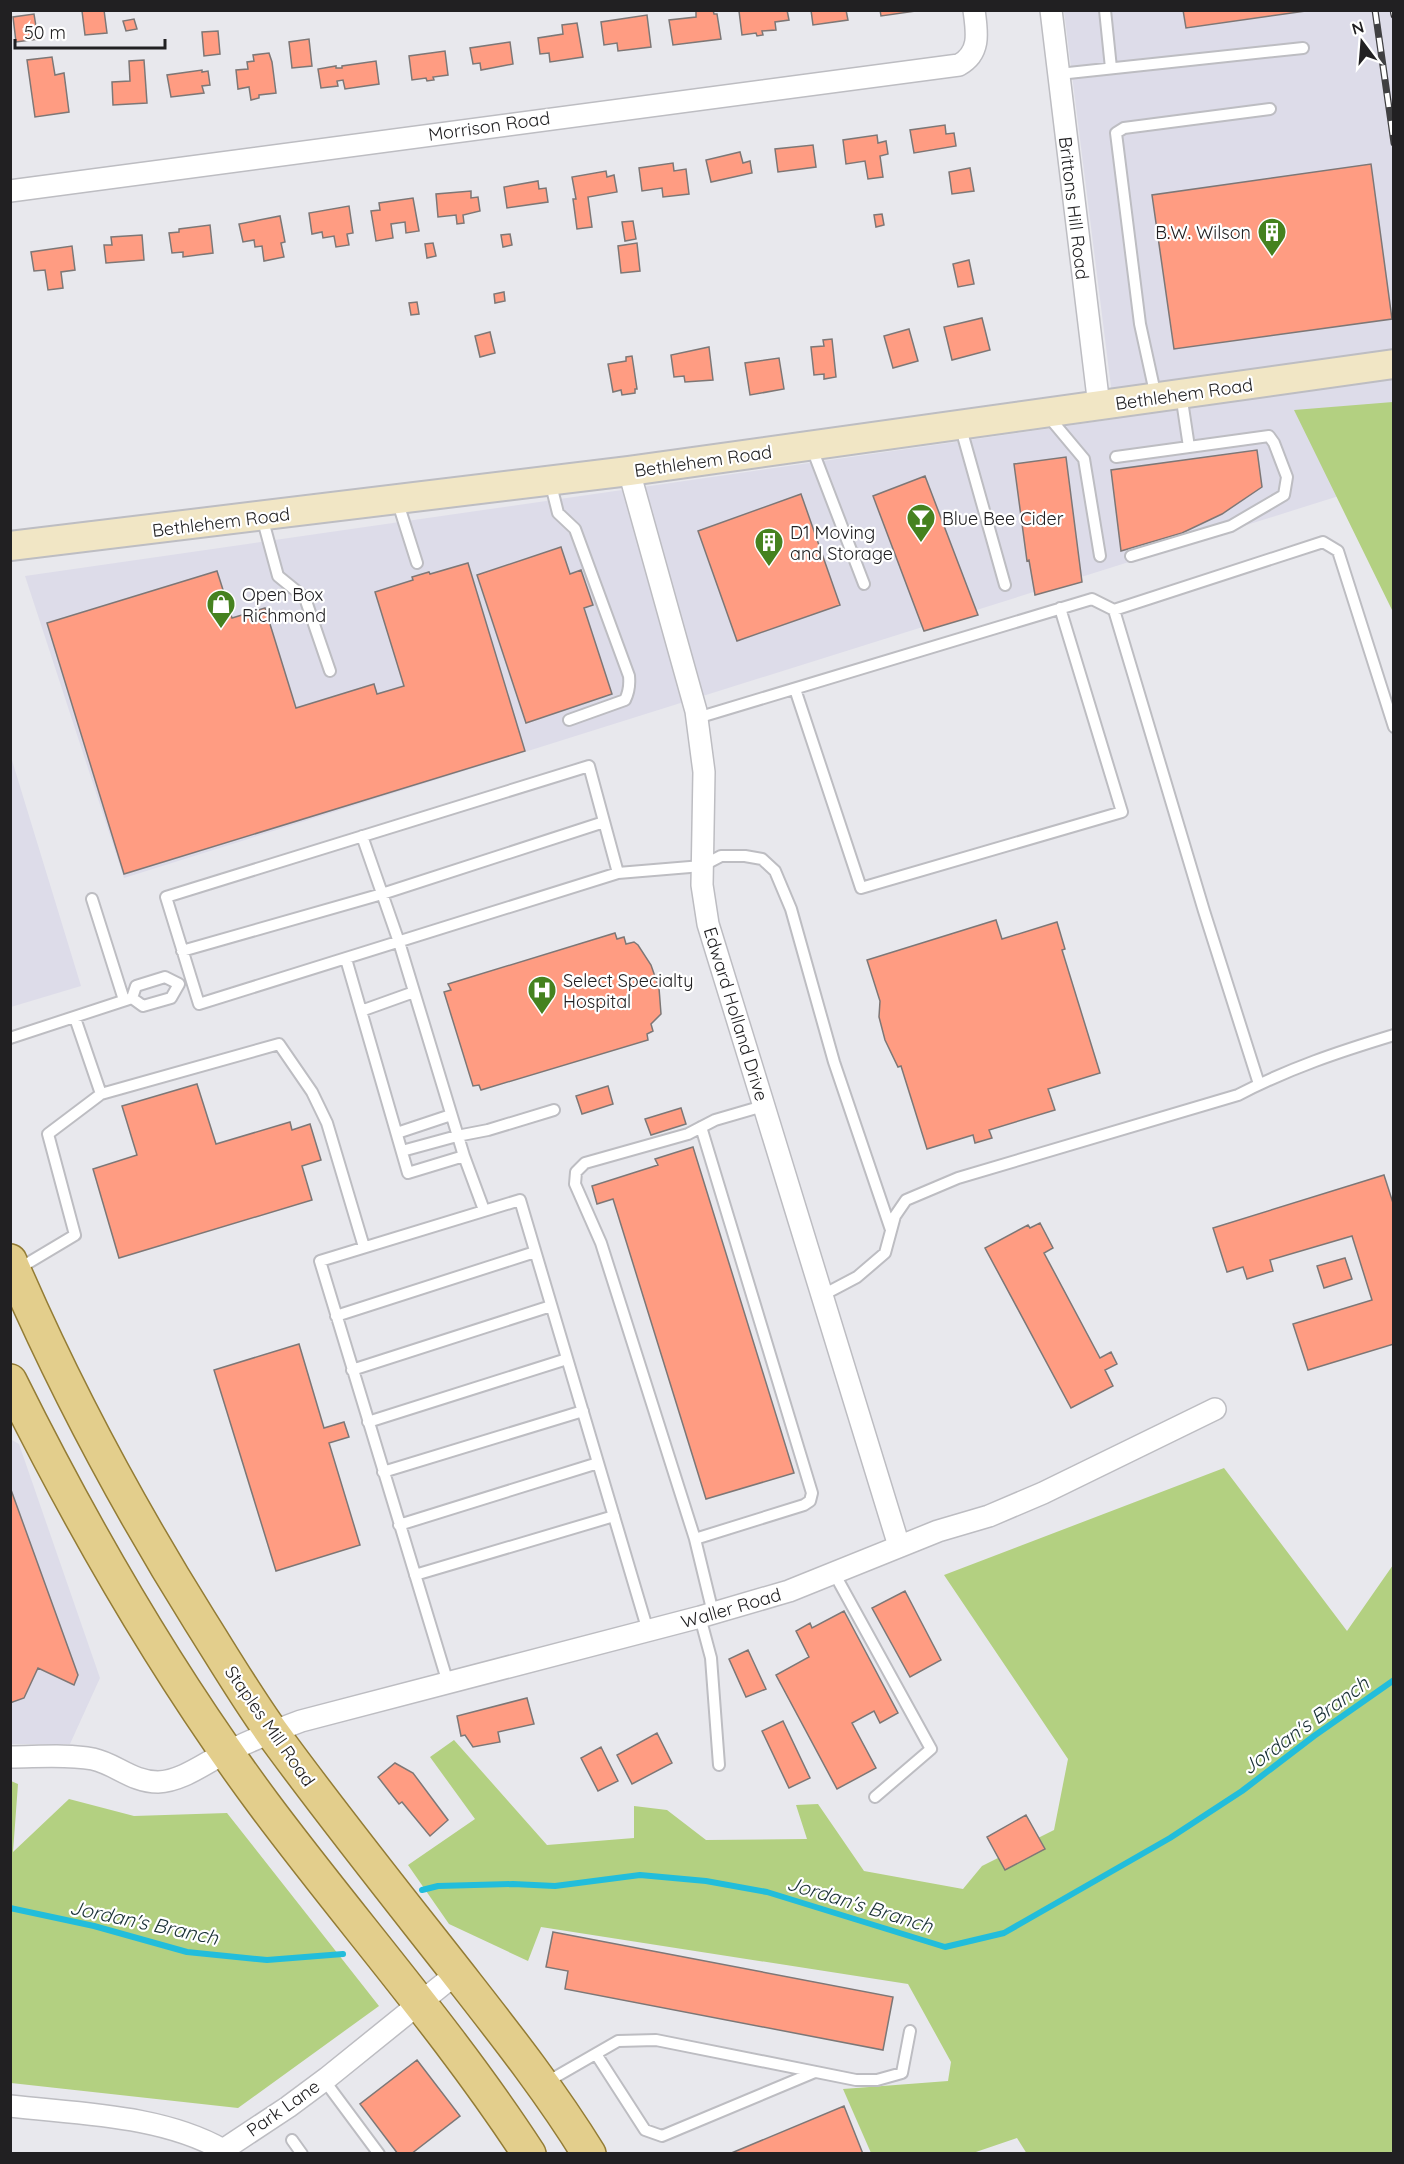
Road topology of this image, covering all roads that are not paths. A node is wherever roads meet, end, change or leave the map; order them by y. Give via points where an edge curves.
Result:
1 (975, 10) edge
2 (1051, 10) edge
3 (1105, 10) edge
4 (1302, 48) dead end
5 (1111, 68) junction
6 (1059, 74) junction
7 (1270, 109) dead end
8 (10, 191) edge
9 (1394, 364) edge
10 (1168, 396) junction
11 (1099, 406) junction
12 (1045, 413) junction
13 (960, 425) junction
14 (811, 446) junction
15 (1189, 447) junction
16 (1116, 457) dead end
17 (629, 471) junction
18 (550, 481) junction
19 (397, 500) junction
20 (262, 517) junction
21 (10, 546) edge
22 (1100, 556) dead end
23 (1131, 556) dead end
24 (417, 563) dead end
25 (864, 584) dead end
26 (1005, 585) dead end
27 (1060, 608) junction
28 (1114, 610) junction
29 (330, 671) dead end
30 (795, 689) junction
31 (697, 718) junction
32 (569, 720) dead end
33 (1394, 727) edge
34 (604, 822) junction
35 (362, 836) junction
36 (702, 866) junction
37 (618, 873) junction
38 (382, 894) junction
39 (92, 899) dead end
40 (399, 942) junction
41 (182, 951) junction
42 (346, 959) junction
43 (191, 980) junction
44 (179, 984) junction
45 (414, 992) junction
46 (128, 999) junction
47 (361, 1011) junction
48 (75, 1017) junction
49 (1394, 1035) edge
50 (10, 1038) edge
51 (1259, 1084) junction
52 (101, 1094) junction
53 (763, 1106) junction
54 (554, 1110) dead end
55 (451, 1115) junction
56 (701, 1127) junction
57 (397, 1133) junction
58 (458, 1136) junction
59 (402, 1151) junction
60 (464, 1156) junction
61 (484, 1210) junction
62 (891, 1230) junction
63 (364, 1247) junction
64 (535, 1252) junction
65 (13, 1266) edge
66 (821, 1296) junction
67 (551, 1306) junction
68 (336, 1316) junction
69 (567, 1359) junction
70 (352, 1370) junction
71 (12, 1387) edge
72 (1215, 1409) dead end
73 (583, 1411) junction
74 (368, 1422) junction
75 (598, 1463) junction
76 (383, 1472) junction
77 (614, 1516) junction
78 (399, 1525) junction
79 (695, 1539) junction
80 (899, 1546) junction
81 (834, 1573) junction
82 (415, 1575) junction
83 (707, 1615) junction
84 (648, 1631) junction
85 (448, 1683) junction
86 (271, 1732) junction
87 (227, 1752) junction
88 (10, 1757) edge
89 (719, 1765) dead end
90 (875, 1797) dead end
91 (457, 1973) junction
92 (419, 2004) junction
93 (910, 2031) dead end
94 (596, 2054) junction
95 (816, 2072) junction
96 (324, 2080) junction
97 (542, 2085) junction
98 (10, 2106) edge
99 (292, 2140) dead end
100 (225, 2152) edge
101 (302, 2154) edge
102 (379, 2154) edge
103 (530, 2154) edge
104 (589, 2154) edge

1 - 8 street, Morrison Road via 976,42 972,56 959,65
2 - 6 street, Brittons Hill Road
3 - 5 lane
4 - 5 lane
5 - 6 lane
6 - 11 street, Brittons Hill Road
7 - 10 lane via 1124,128 1116,134 1140,324
9 - 10 street, Bethlehem Road
10 - 11 street, Bethlehem Road
10 - 15 lane
11 - 12 street, Bethlehem Road
12 - 13 street, Bethlehem Road
12 - 22 lane via 1084,459
13 - 14 street, Bethlehem Road
13 - 26 lane
14 - 17 street, Bethlehem Road
14 - 25 lane
15 - 16 lane
15 - 23 lane via 1269,436 1287,477 1284,495 1231,526
17 - 18 street, Bethlehem Road
17 - 31 street, Edward Holland Drive
18 - 19 street, Bethlehem Road
18 - 32 lane via 558,513 575,529 630,685 625,700
19 - 20 street, Bethlehem Road
19 - 24 lane
20 - 21 street, Bethlehem Road
20 - 29 lane via 278,576 305,598
27 - 28 lane via 1092,599
27 - 30 lane
27 - 30 lane via 1122,812 1081,825 861,888
28 - 33 lane via 1323,542 1338,551
28 - 51 lane
30 - 31 lane
31 - 36 street, Edward Holland Drive via 704,772
34 - 35 lane via 589,766
34 - 37 lane
34 - 38 lane
35 - 38 lane
35 - 41 lane via 165,897
36 - 37 lane
36 - 53 street, Edward Holland Drive via 708,924
36 - 62 lane via 721,856 745,856 762,859 775,871 791,909 834,1062
37 - 40 lane
38 - 40 lane
38 - 41 lane
39 - 46 lane
40 - 42 lane
40 - 45 lane
41 - 43 lane
42 - 43 lane via 199,1004
42 - 47 lane
43 - 44 lane
44 - 46 lane via 165,977 136,986
44 - 46 lane via 171,998 143,1006
45 - 47 lane
45 - 55 lane
46 - 48 lane
47 - 57 lane
48 - 50 lane
48 - 52 lane
49 - 51 lane via 1277,1074
51 - 62 lane via 1238,1095 958,1178 906,1200
52 - 63 lane via 279,1044 312,1092 327,1124
52 - 65 lane via 48,1134 75,1235
53 - 56 lane
53 - 66 street, Edward Holland Drive
54 - 58 lane
55 - 57 lane
55 - 58 lane
56 - 79 lane via 812,1493 804,1505
56 - 79 lane via 585,1163 576,1172 575,1184 601,1243
57 - 59 lane
58 - 59 lane
58 - 60 lane
59 - 60 lane via 408,1173
60 - 61 lane
61 - 63 lane
61 - 64 lane via 520,1200
62 - 66 lane via 885,1252 857,1277
63 - 68 lane via 320,1261
64 - 67 lane
64 - 68 lane
65 - 86 main road, Staples Mill Road via 54,1359 122,1490 156,1551
66 - 80 street, Edward Holland Drive
67 - 69 lane
67 - 70 lane
68 - 70 lane
69 - 73 lane
69 - 74 lane
70 - 74 lane
71 - 87 main road via 105,1559
72 - 80 street, Waller Road via 1043,1493
73 - 75 lane
73 - 76 lane
74 - 76 lane
75 - 77 lane
75 - 78 lane
76 - 78 lane
77 - 82 lane
77 - 84 lane
78 - 82 lane
79 - 83 lane
80 - 81 street, Waller Road
81 - 83 street, Waller Road
81 - 90 lane via 931,1749
82 - 85 lane
83 - 84 street, Waller Road
83 - 89 lane
84 - 85 street, Waller Road
85 - 86 street, Waller Road
86 - 87 street, Waller Road
86 - 91 main road, Staples Mill Road
87 - 88 street, Waller Road via 180,1777 157,1782 129,1776 95,1760
87 - 92 main road
91 - 92 street, Park Lane
91 - 97 main road, Staples Mill Road
92 - 96 street, Park Lane
92 - 103 main road
93 - 95 lane via 902,2073 877,2080 856,2080
94 - 95 lane via 618,2041 656,2040
94 - 95 lane via 645,2130 662,2136
94 - 97 lane
96 - 100 street, Park Lane
96 - 102 lane
97 - 104 main road, Staples Mill Road
98 - 100 street, Park Lane via 178,2130
99 - 101 lane

